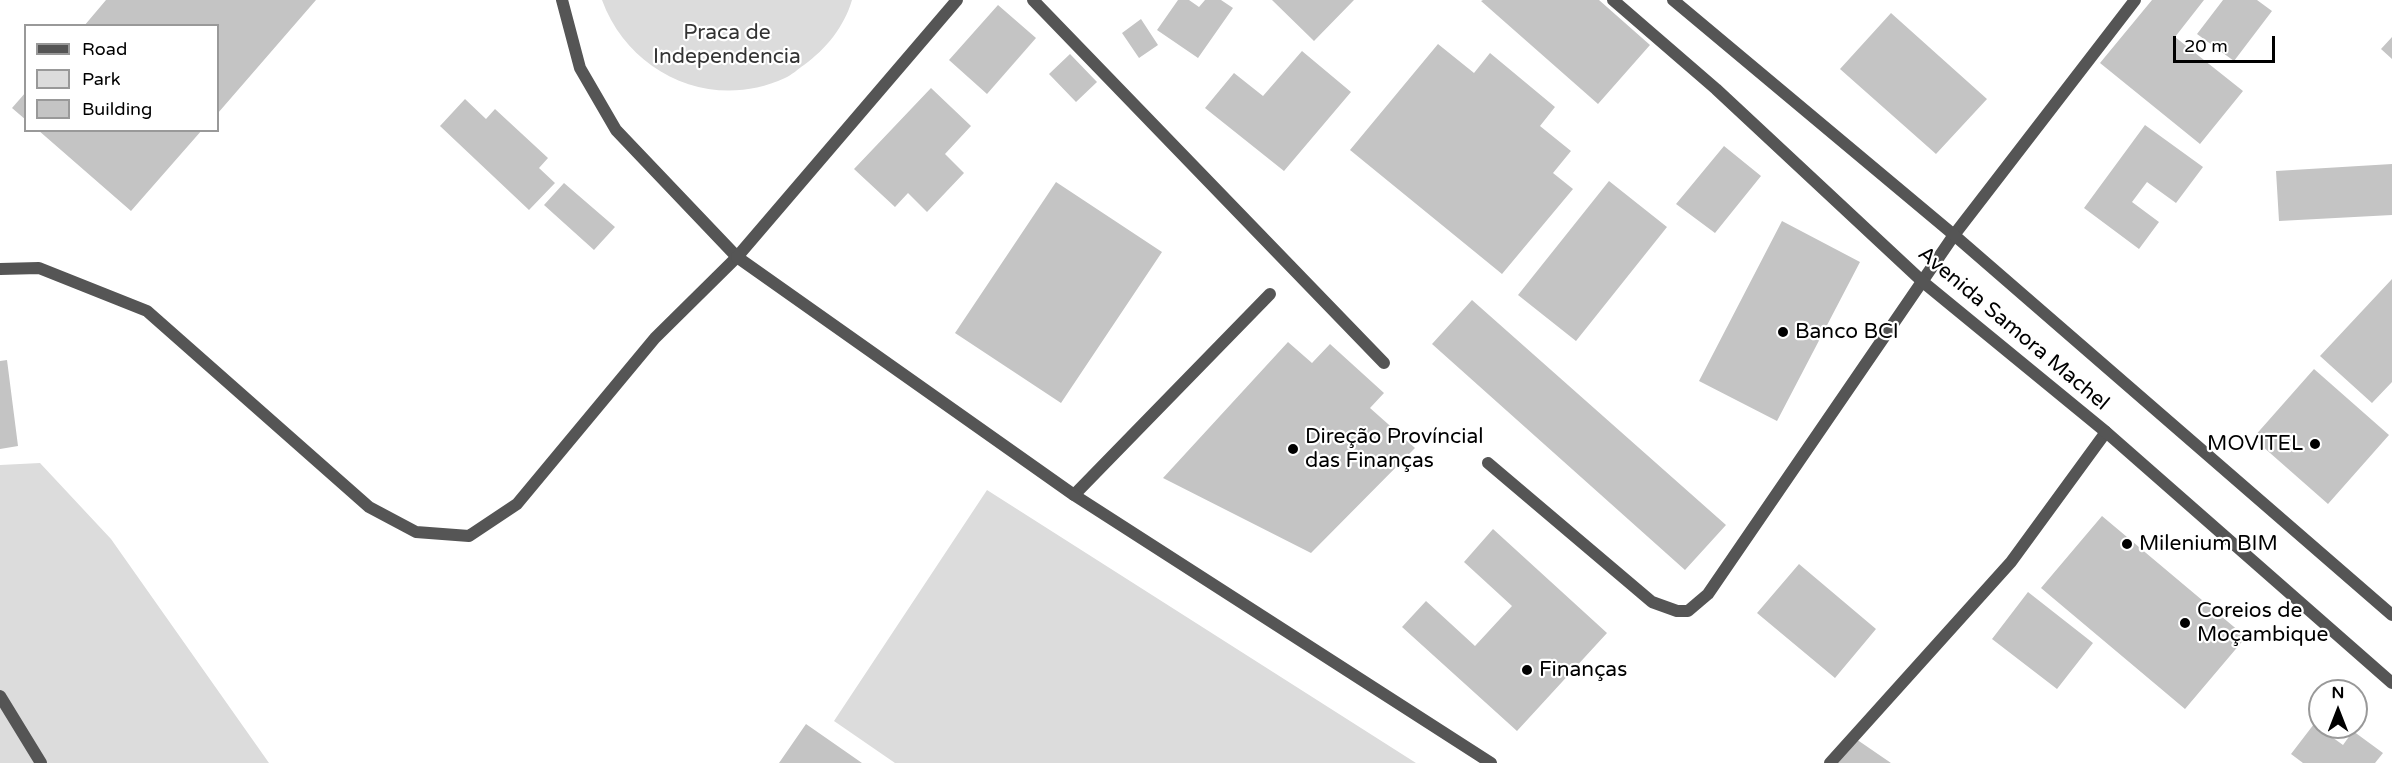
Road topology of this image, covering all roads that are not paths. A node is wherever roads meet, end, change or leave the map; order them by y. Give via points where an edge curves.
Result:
1 (562, 0) edge
2 (957, 0) edge
3 (1033, 0) edge
4 (1613, 0) edge
5 (1672, 0) edge
6 (2135, 0) edge
7 (1954, 235) junction
8 (737, 257) junction
9 (0, 269) edge
10 (1923, 282) junction
11 (1270, 294) dead end
12 (1384, 363) dead end
13 (2106, 432) junction
14 (1488, 463) dead end
15 (1074, 495) junction
16 (2392, 615) edge
17 (2392, 683) edge
18 (0, 696) edge
19 (41, 763) edge
20 (1491, 763) edge
21 (1830, 763) edge

1 - 8 street via 580,68 616,130
2 - 8 street
3 - 12 street
4 - 10 street, Avenida Samora Machel via 1716,89
5 - 7 street, Avenida Samora Machel
6 - 7 street
7 - 10 street
7 - 16 street, Avenida Samora Machel
8 - 9 street via 655,338 517,504 469,536 416,532 369,507 147,311 39,268
8 - 15 street
10 - 13 street, Avenida Samora Machel
10 - 14 street via 1708,594 1688,611 1652,602
11 - 15 street
13 - 17 street, Avenida Samora Machel
13 - 21 street via 2011,562
15 - 20 street
18 - 19 street

